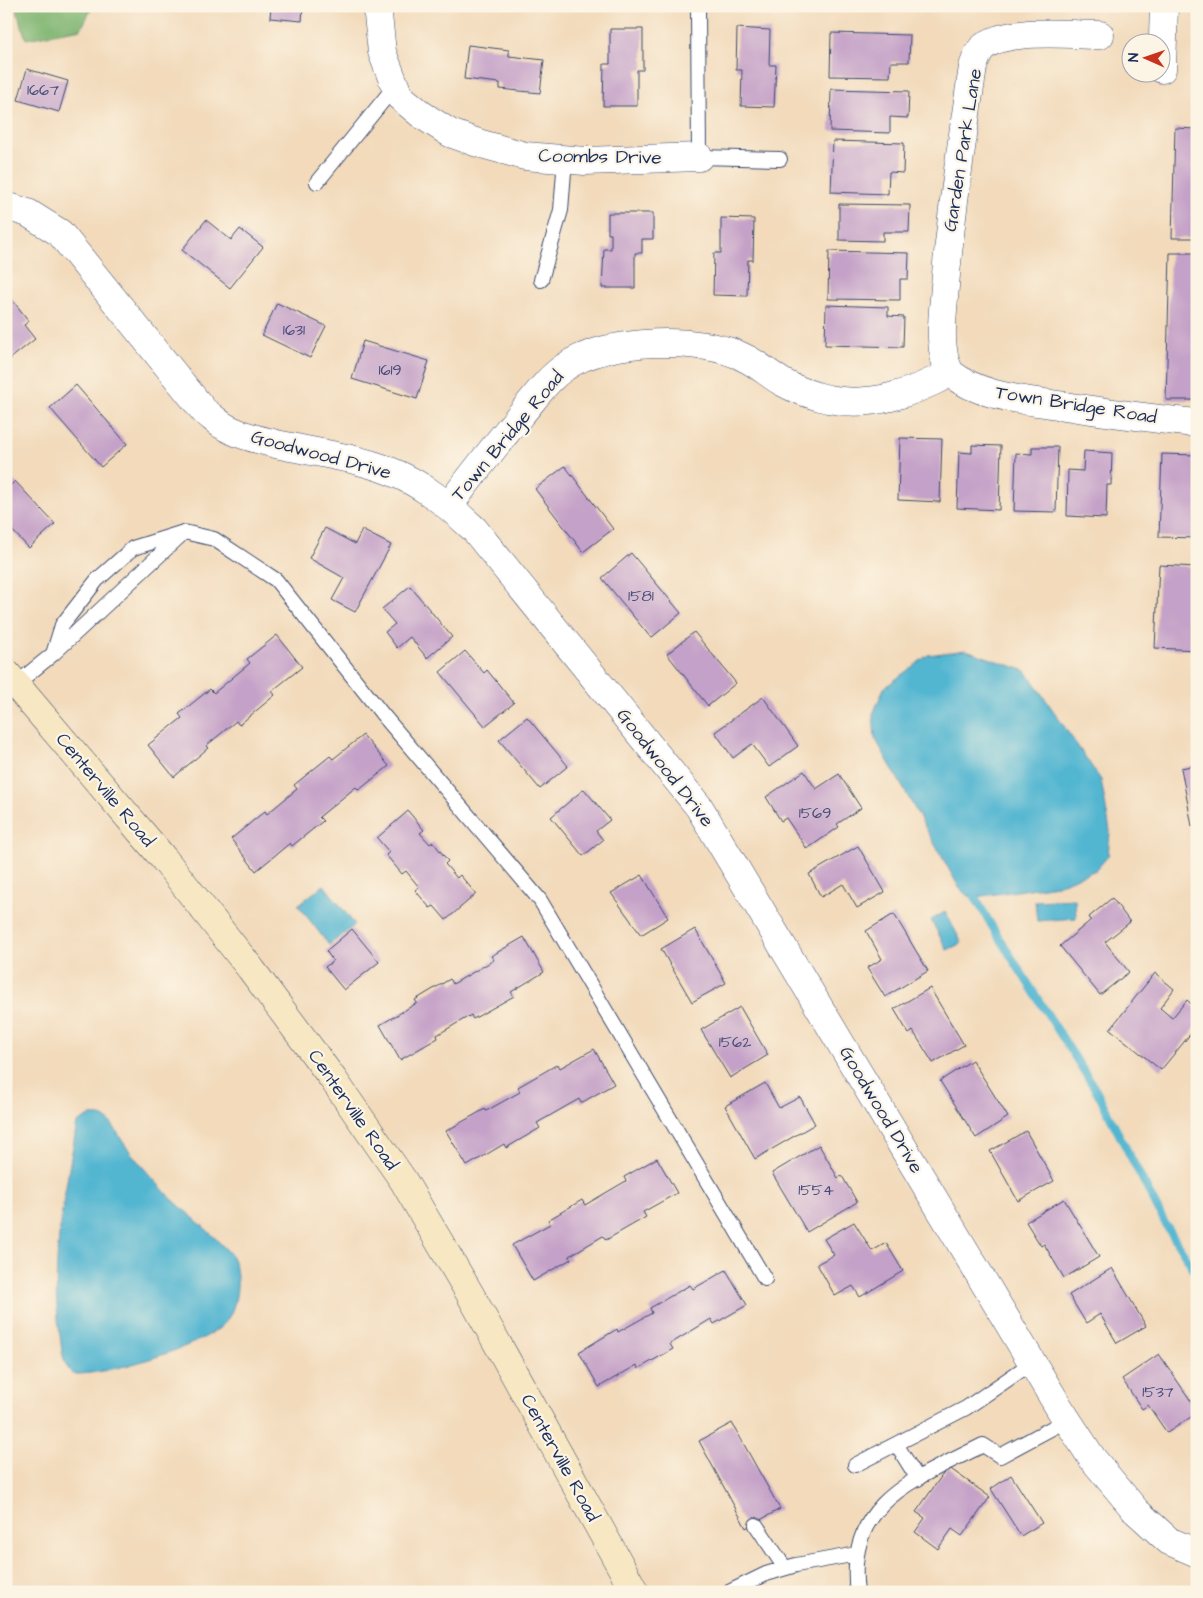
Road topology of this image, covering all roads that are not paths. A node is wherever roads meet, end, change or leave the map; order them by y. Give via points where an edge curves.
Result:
1 (376, 6) edge
2 (698, 6) edge
3 (1164, 6) edge
4 (1163, 32) edge
5 (1100, 35) dead end
6 (395, 86) junction
7 (699, 157) junction
8 (564, 159) junction
9 (780, 159) dead end
10 (317, 182) dead end
11 (6, 206) edge
12 (541, 280) dead end
13 (950, 373) junction
14 (1197, 423) edge
15 (449, 506) junction
16 (184, 532) junction
17 (53, 654) junction
18 (11, 679) edge
19 (765, 1279) dead end
20 (1033, 1362) junction
21 (1067, 1420) junction
22 (896, 1444) junction
23 (855, 1465) dead end
24 (918, 1479) junction
25 (756, 1525) dead end
26 (1197, 1553) edge
27 (857, 1554) junction
28 (785, 1568) junction
29 (635, 1592) edge
30 (729, 1592) edge
31 (857, 1592) edge

1 - 6 street, Coombs Drive via 382,52
2 - 7 lane
3 - 4 street
5 - 13 street, Garden Park Lane via 1021,34 1005,37 979,52 973,67 955,180 948,256 943,326 945,362
6 - 8 street, Coombs Drive via 399,96 450,133 525,156
6 - 10 lane
7 - 8 street, Coombs Drive
7 - 9 lane
8 - 12 lane via 561,210
11 - 15 street, Goodwood Drive via 28,213 60,233 204,410 222,425 248,437 389,471 420,485
13 - 14 street, Town Bridge Road via 961,381 1002,396
13 - 15 street, Town Bridge Road via 895,397 867,402 829,399 798,391 747,358 722,349 673,343 629,345 586,355 565,366 548,381
15 - 20 street, Goodwood Drive via 474,529 699,807
16 - 17 lane
16 - 17 lane via 134,548 97,580 62,625
16 - 19 lane via 214,539 276,580 383,715 540,900
17 - 18 lane
18 - 29 main road, Centerville Road via 252,969 403,1180
20 - 21 street, Goodwood Drive
20 - 22 lane via 966,1408
21 - 24 lane via 1000,1456 983,1445
21 - 26 street, Goodwood Drive via 1092,1458 1136,1511 1169,1541
22 - 23 lane
22 - 24 lane
24 - 27 lane via 891,1495 872,1514 860,1537
25 - 28 lane
27 - 28 lane
27 - 31 lane
28 - 30 lane

